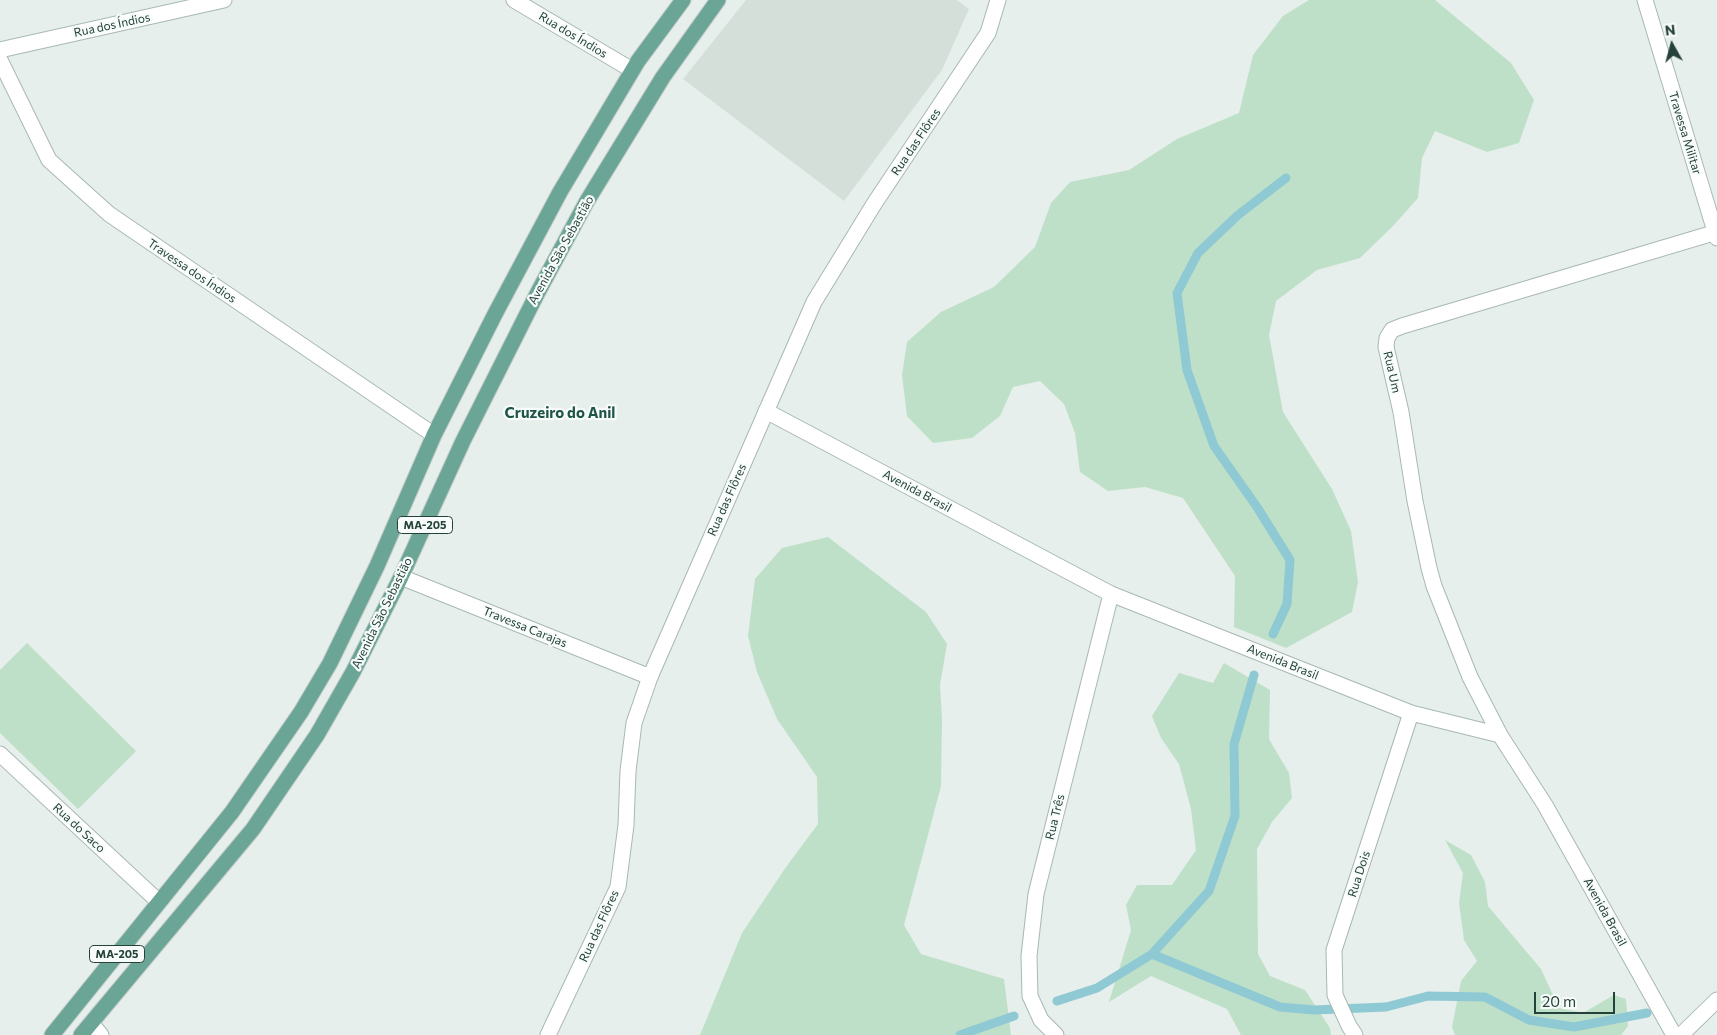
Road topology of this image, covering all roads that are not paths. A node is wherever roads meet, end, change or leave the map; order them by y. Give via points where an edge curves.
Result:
1 (224, 0) edge
2 (514, 0) edge
3 (683, 0) edge
4 (718, 0) edge
5 (998, 0) edge
6 (1645, 0) edge
7 (0, 50) edge
8 (0, 60) edge
9 (632, 70) junction
10 (1716, 234) edge
11 (766, 411) junction
12 (434, 435) junction
13 (401, 576) junction
14 (1111, 594) junction
15 (650, 677) junction
16 (1411, 713) junction
17 (1500, 735) junction
18 (0, 754) edge
19 (159, 902) junction
20 (1717, 1000) edge
21 (96, 1029) edge
22 (1352, 1030) edge
23 (52, 1035) edge
24 (81, 1035) edge
25 (548, 1035) edge
26 (1056, 1035) edge
27 (1674, 1035) edge
28 (1680, 1035) edge

1 - 7 street, Rua dos Índios
2 - 9 street, Rua dos Índios
3 - 9 main road, Avenida São Sebastião / MA-205
4 - 13 main road, Avenida São Sebastião / MA-205 via 663,77 587,201 468,432
5 - 11 street, Rua das Flôres via 988,33 874,204 814,302
6 - 10 street, Travessa Militar
8 - 12 street, Travessa dos Índios via 49,160 109,214
9 - 12 main road, Avenida São Sebastião / MA-205 via 560,192
10 - 17 street, Rua Um via 1402,326 1392,330 1387,338 1415,501 1434,586 1470,677
11 - 14 street, Avenida Brasil
11 - 15 street, Rua das Flôres
12 - 19 main road, Avenida São Sebastião / MA-205 via 377,566 330,663 301,712 232,812
13 - 15 street, Travessa Carajas
13 - 21 main road, Avenida São Sebastião / MA-205 via 353,672 316,736 253,829
14 - 16 street, Avenida Brasil
14 - 26 street, Rua Três via 1036,894 1030,996 1041,1020
15 - 25 street, Rua das Flôres via 634,723 618,887
16 - 17 street, Avenida Brasil
16 - 22 street, Rua Dois via 1334,950 1335,995
17 - 27 street, Avenida Brasil via 1544,805
18 - 19 street, Rua do Saco
19 - 23 main road, Avenida São Sebastião / MA-205
20 - 28 street
21 - 24 main road, Avenida São Sebastião / MA-205

